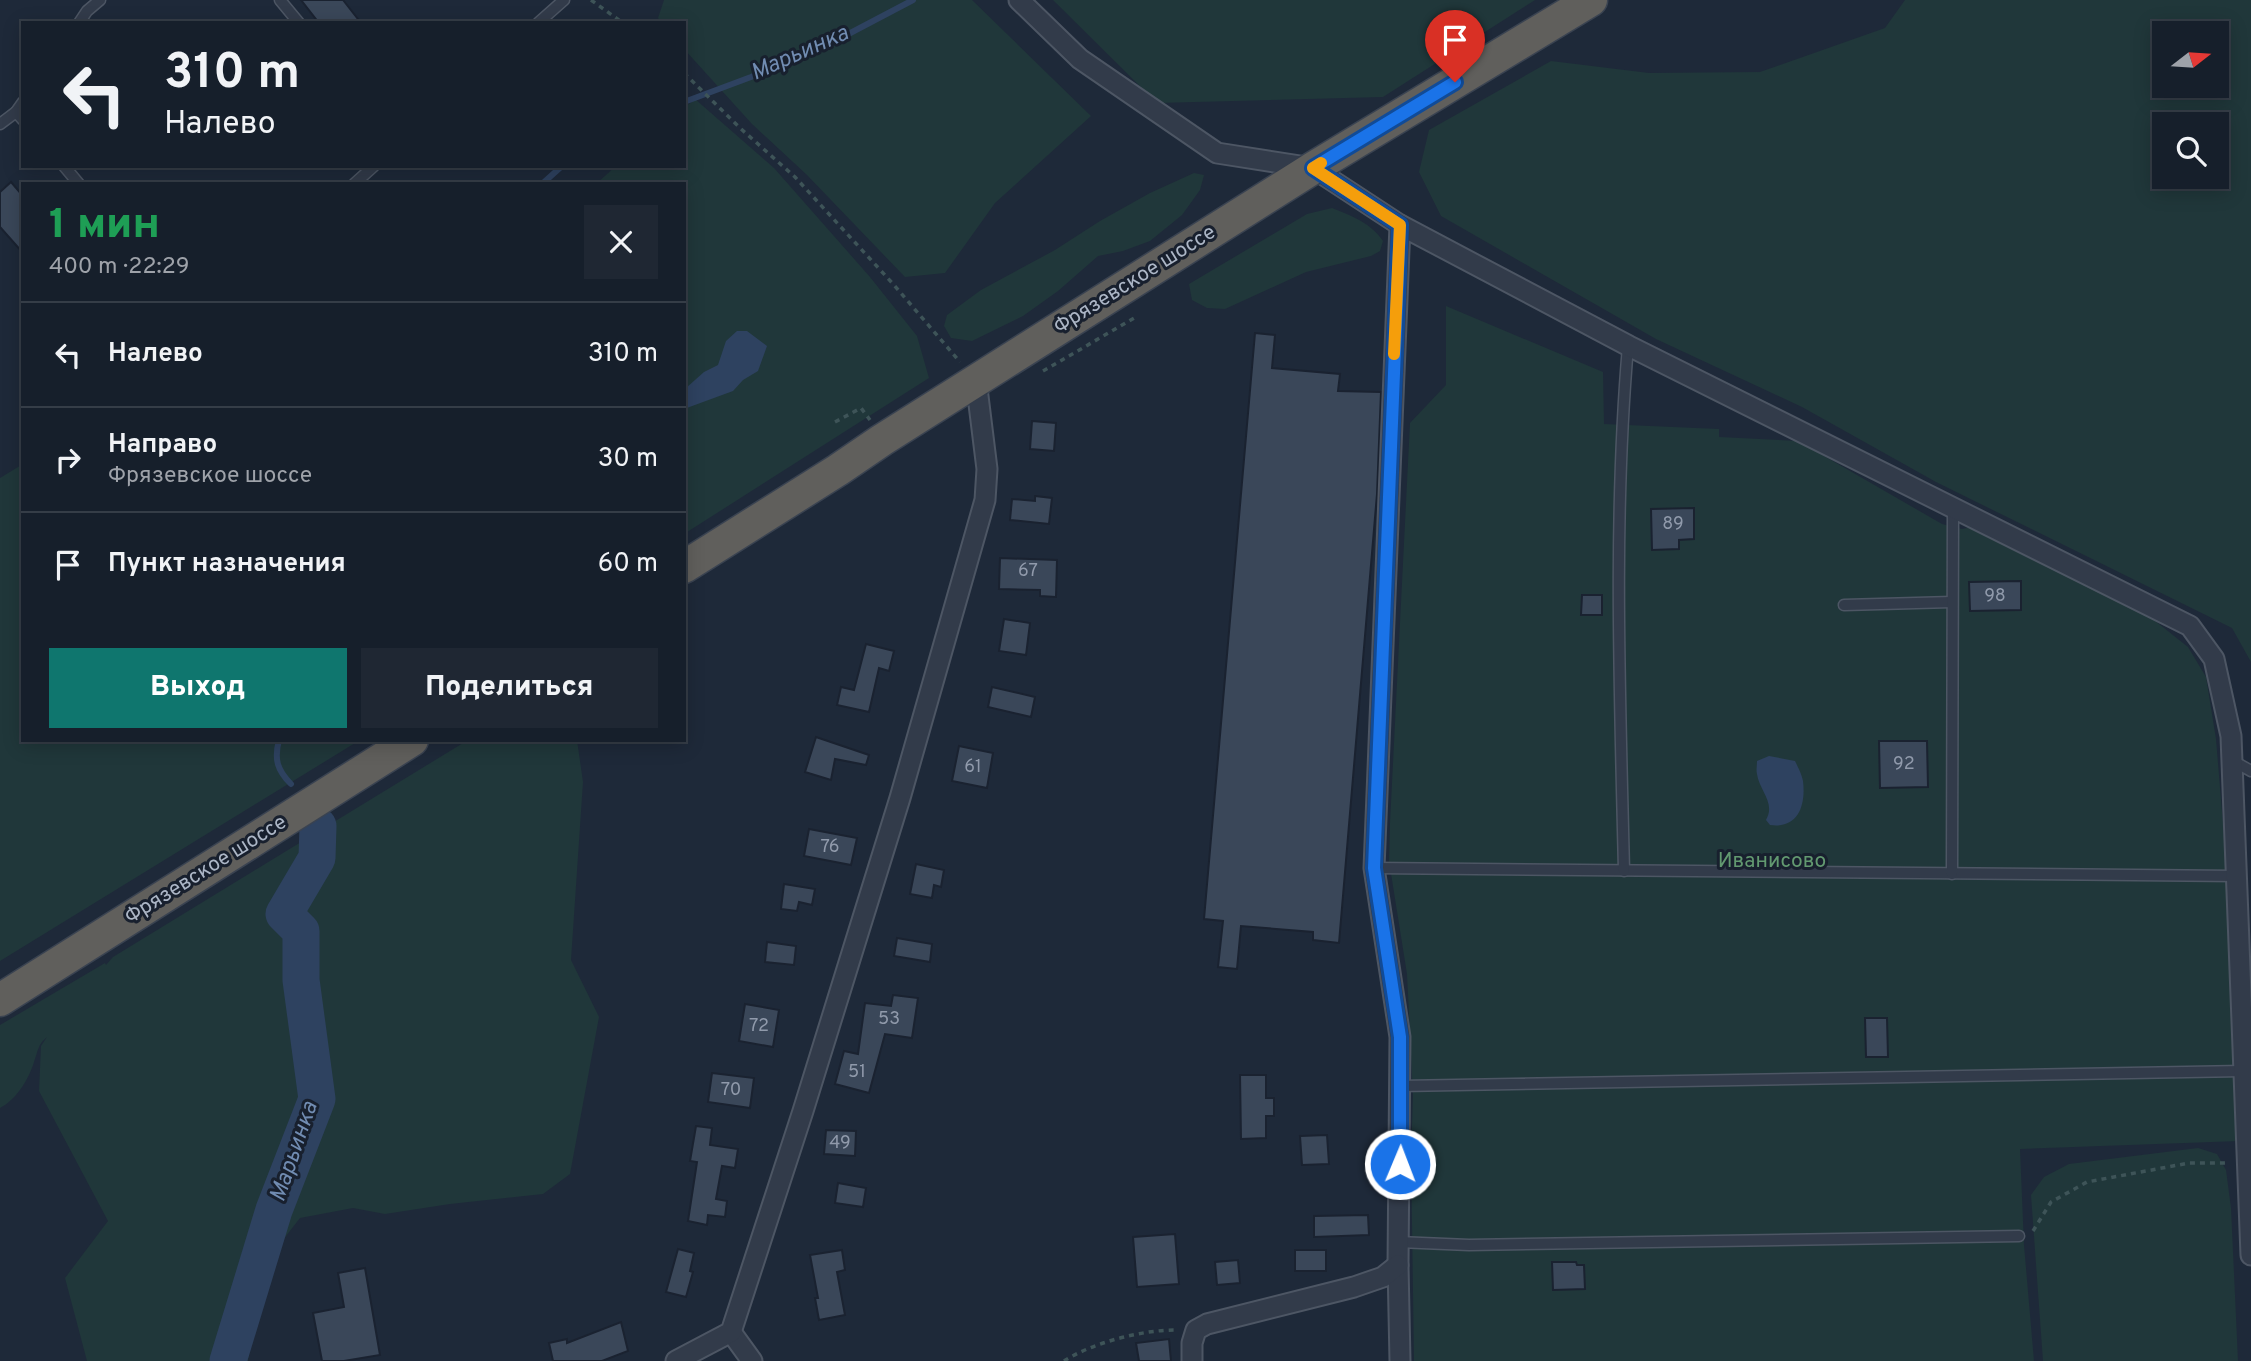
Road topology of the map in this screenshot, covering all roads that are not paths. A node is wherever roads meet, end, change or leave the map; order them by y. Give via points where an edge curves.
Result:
1 (100, 0) edge
2 (280, 0) edge
3 (564, 0) edge
4 (1019, 0) edge
5 (1591, 0) edge
6 (80, 21) edge
7 (297, 21) edge
8 (540, 21) edge
9 (19, 116) edge
10 (0, 124) edge
11 (66, 168) edge
12 (372, 168) edge
13 (1313, 168) junction
14 (77, 182) edge
15 (356, 182) edge
16 (1400, 225) junction
17 (1629, 346) junction
18 (968, 371) junction
19 (1953, 507) junction
20 (686, 567) edge
21 (1952, 602) junction
22 (1844, 605) dead end
23 (409, 742) edge
24 (2232, 761) junction
25 (2251, 771) edge
26 (1374, 868) junction
27 (1625, 871) junction
28 (1952, 874) junction
29 (2237, 876) junction
30 (0, 1000) edge
31 (2243, 1071) junction
32 (1401, 1086) junction
33 (2018, 1236) dead end
34 (1398, 1242) junction
35 (2251, 1255) edge
36 (1398, 1265) junction
37 (731, 1332) junction
38 (676, 1361) edge
39 (752, 1361) edge
40 (1192, 1361) edge
41 (1400, 1361) edge

1 - 6 lane
2 - 7 lane
3 - 8 lane
4 - 13 street via 1080,59 1217,153
5 - 13 highway, Фрязевское шоссе
9 - 10 lane
11 - 14 lane
12 - 15 lane
13 - 16 street
13 - 18 highway, Фрязевское шоссе
16 - 17 street
16 - 26 street
17 - 19 street
17 - 27 lane via 1618,582
18 - 20 highway, Фрязевское шоссе
18 - 37 street via 987,469 985,499 900,798
19 - 21 lane
19 - 24 street via 2190,626 2214,659
21 - 22 lane
21 - 28 lane
23 - 30 highway, Фрязевское шоссе
24 - 25 lane
24 - 29 street
26 - 27 lane
26 - 32 street via 1400,1037
27 - 28 lane
28 - 29 lane
29 - 31 street
31 - 32 lane
31 - 35 street
32 - 34 street
33 - 34 lane via 1469,1245
34 - 36 street
36 - 40 street via 1383,1277 1354,1287 1207,1324 1196,1330
36 - 41 street
37 - 38 street
37 - 39 street

